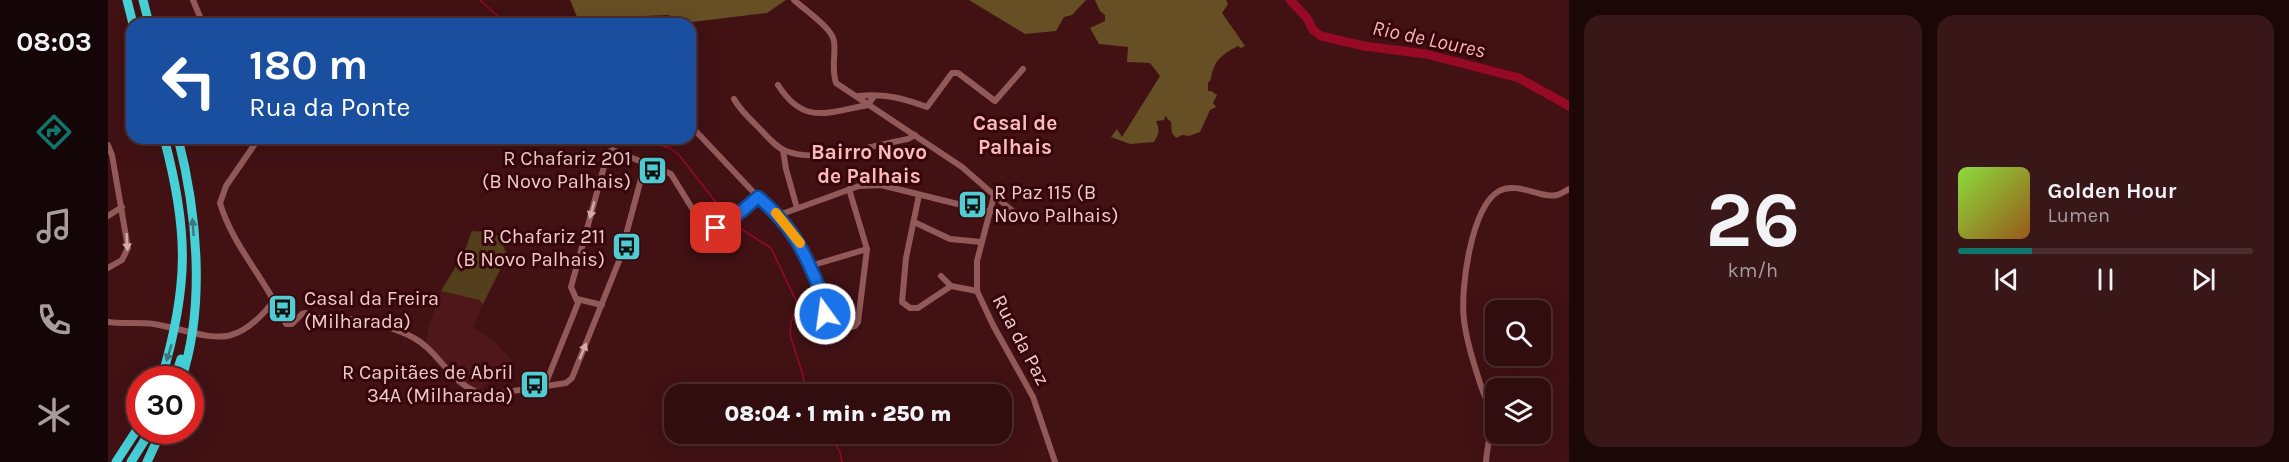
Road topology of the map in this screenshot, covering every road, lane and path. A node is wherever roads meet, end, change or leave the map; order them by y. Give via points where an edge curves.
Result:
1 (127, 0) edge
2 (143, 0) edge
3 (193, 0) edge
4 (794, 0) edge
5 (132, 18) edge
6 (148, 18) edge
7 (200, 18) edge
8 (1023, 69) dead end
9 (778, 86) dead end
10 (858, 96) junction
11 (874, 96) junction
12 (734, 99) dead end
13 (868, 105) junction
14 (696, 131) edge
15 (915, 135) junction
16 (165, 144) edge
17 (179, 144) edge
18 (255, 144) edge
19 (108, 145) edge
20 (783, 150) junction
21 (800, 155) junction
22 (786, 162) junction
23 (645, 164) junction
24 (849, 189) junction
25 (1569, 189) edge
26 (919, 195) junction
27 (994, 196) junction
28 (758, 197) junction
29 (122, 207) junction
30 (797, 208) junction
31 (990, 212) junction
32 (779, 215) junction
33 (1017, 215) dead end
34 (108, 216) edge
35 (914, 222) junction
36 (981, 242) junction
37 (867, 249) junction
38 (810, 266) junction
39 (108, 268) edge
40 (941, 276) dead end
41 (951, 286) junction
42 (977, 291) junction
43 (577, 299) junction
44 (273, 302) junction
45 (602, 305) junction
46 (108, 322) edge
47 (191, 329) junction
48 (165, 366) edge
49 (179, 366) edge
50 (184, 366) edge
51 (545, 385) junction
52 (128, 444) edge
53 (142, 444) edge
54 (156, 444) edge
55 (116, 462) edge
56 (131, 462) edge
57 (147, 462) edge
58 (1055, 462) edge
59 (1486, 462) edge

1 - 5 highway
2 - 6 highway
3 - 7 street
4 - 10 street via 829,30 834,40 832,71 836,83
8 - 11 street via 995,101 958,73 952,73 927,107 900,97
9 - 13 street via 796,107 811,114
10 - 11 street
10 - 13 street
11 - 13 street
12 - 20 street
13 - 15 street
14 - 28 street
15 - 21 street via 820,156
15 - 27 street via 962,167
16 -> 48 highway via 181,223 182,284
47 -> 17 highway via 196,285 194,222
18 - 44 street via 226,186 220,203
19 - 29 street
20 - 21 street
20 - 22 street
21 - 22 street
22 - 30 street
23 - 28 street via 670,174 698,218 716,228
23 -> 43 street via 613,150 608,152 571,287
23 - 45 street via 619,261
24 - 26 street via 881,185
24 - 30 street
24 - 37 street
25 - 59 street via 1553,196 1529,190 1501,190 1490,198 1471,239 1464,321 1491,413
26 - 31 street
26 - 35 street
27 - 31 street, Rua da Paz
27 - 33 street
28 - 32 street
29 - 34 street
29 -> 39 street via 128,248 122,260
30 - 32 street
31 - 36 street, Rua da Paz
32 - 38 street via 800,243
35 - 36 street via 936,235
35 - 41 street via 902,302 918,308
36 - 42 street, Rua da Paz
37 - 38 street
37 - 38 street via 857,324 826,335 820,334 826,307
40 - 41 street
41 - 42 street
42 - 58 street, Rua da Paz via 1033,397
43 - 45 street
43 - 51 street
44 - 46 street via 245,330 220,337 141,322
44 - 51 street via 286,324 306,313 325,320 363,321 413,337 450,375 486,396
51 -> 45 street via 566,383 572,378
47 - 49 highway
47 - 50 highway
52 - 55 highway
53 - 56 highway
54 - 57 highway

